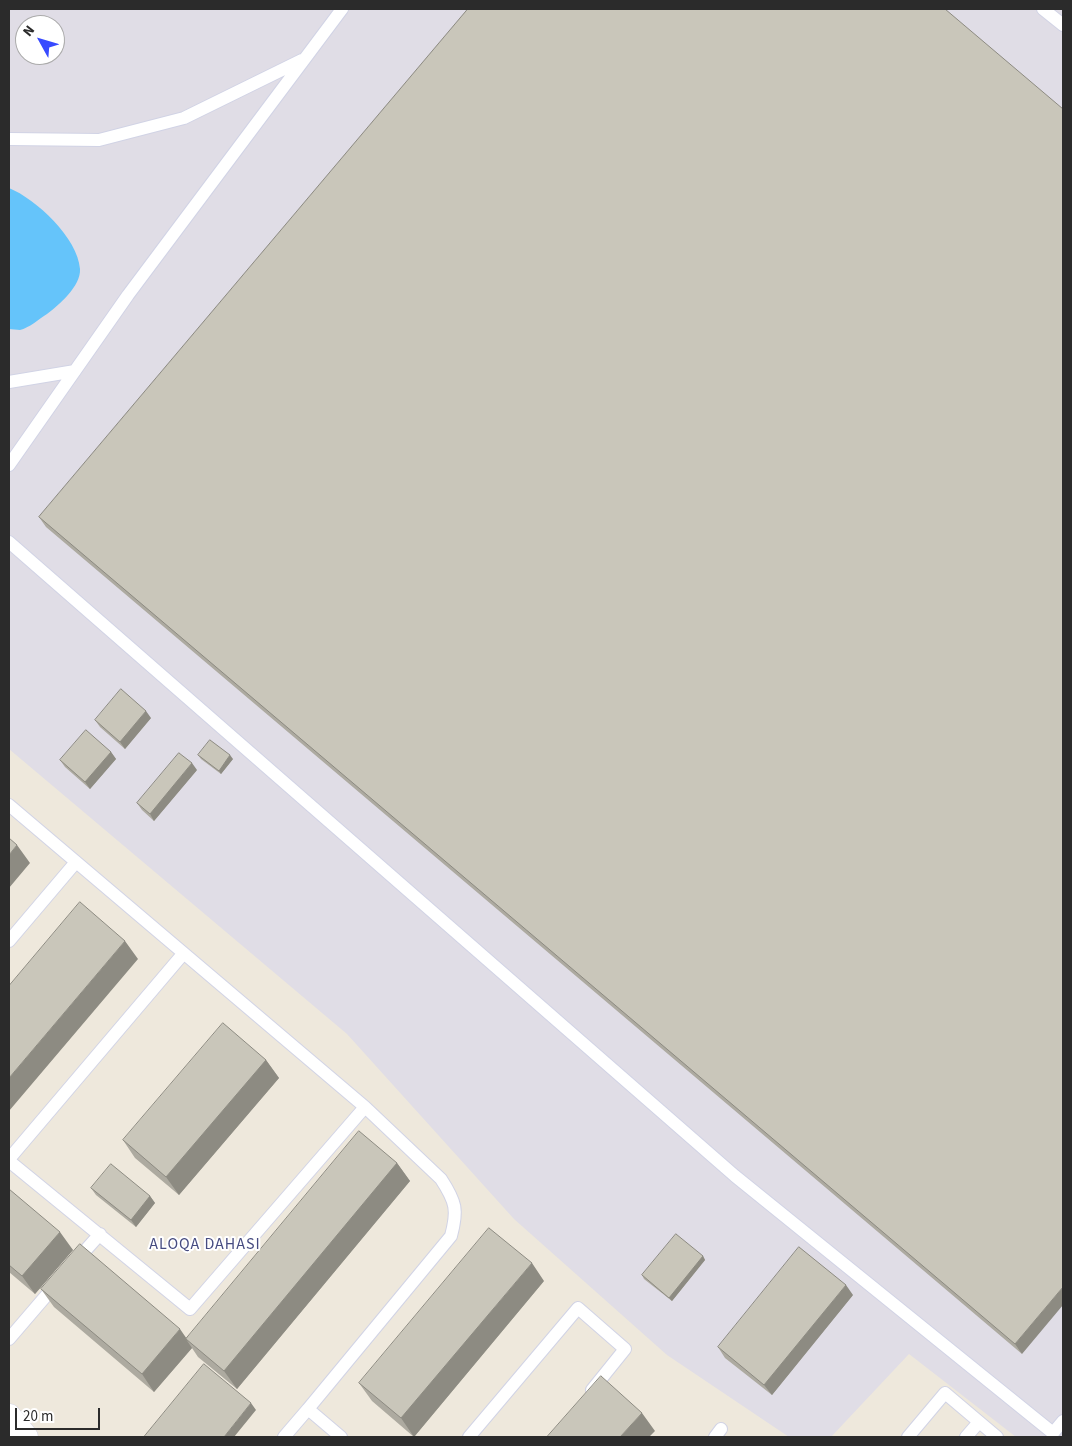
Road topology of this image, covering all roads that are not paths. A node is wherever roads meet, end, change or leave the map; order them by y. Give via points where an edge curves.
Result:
1 (342, 9) edge
2 (1043, 9) edge
3 (1063, 25) edge
4 (304, 59) junction
5 (9, 139) edge
6 (75, 371) junction
7 (9, 382) edge
8 (9, 465) edge
9 (9, 542) edge
10 (9, 806) edge
11 (76, 862) junction
12 (9, 941) edge
13 (183, 954) junction
14 (364, 1107) junction
15 (9, 1160) edge
16 (100, 1234) junction
17 (9, 1339) edge
18 (583, 1400) edge
19 (308, 1409) junction
20 (9, 1416) edge
21 (1063, 1421) edge
22 (979, 1422) junction
23 (26, 1437) edge
24 (284, 1437) edge
25 (341, 1437) edge
26 (469, 1437) edge
27 (908, 1437) edge
28 (966, 1437) edge
29 (997, 1437) edge

1 - 4 lane
2 - 3 lane
4 - 5 lane via 184,118 99,140
4 - 6 lane
6 - 7 lane
6 - 8 lane
9 - 21 lane via 735,1176 1053,1433
10 - 11 lane
11 - 12 lane
11 - 13 lane
13 - 14 lane
13 - 15 lane
14 - 16 lane via 190,1309
14 - 19 lane via 442,1179 455,1207 456,1220 451,1236
15 - 16 lane
16 - 17 lane
18 - 26 lane via 625,1349 578,1308
19 - 24 lane
19 - 25 lane
20 - 23 street
22 - 27 lane via 945,1393
22 - 28 lane
22 - 29 lane

